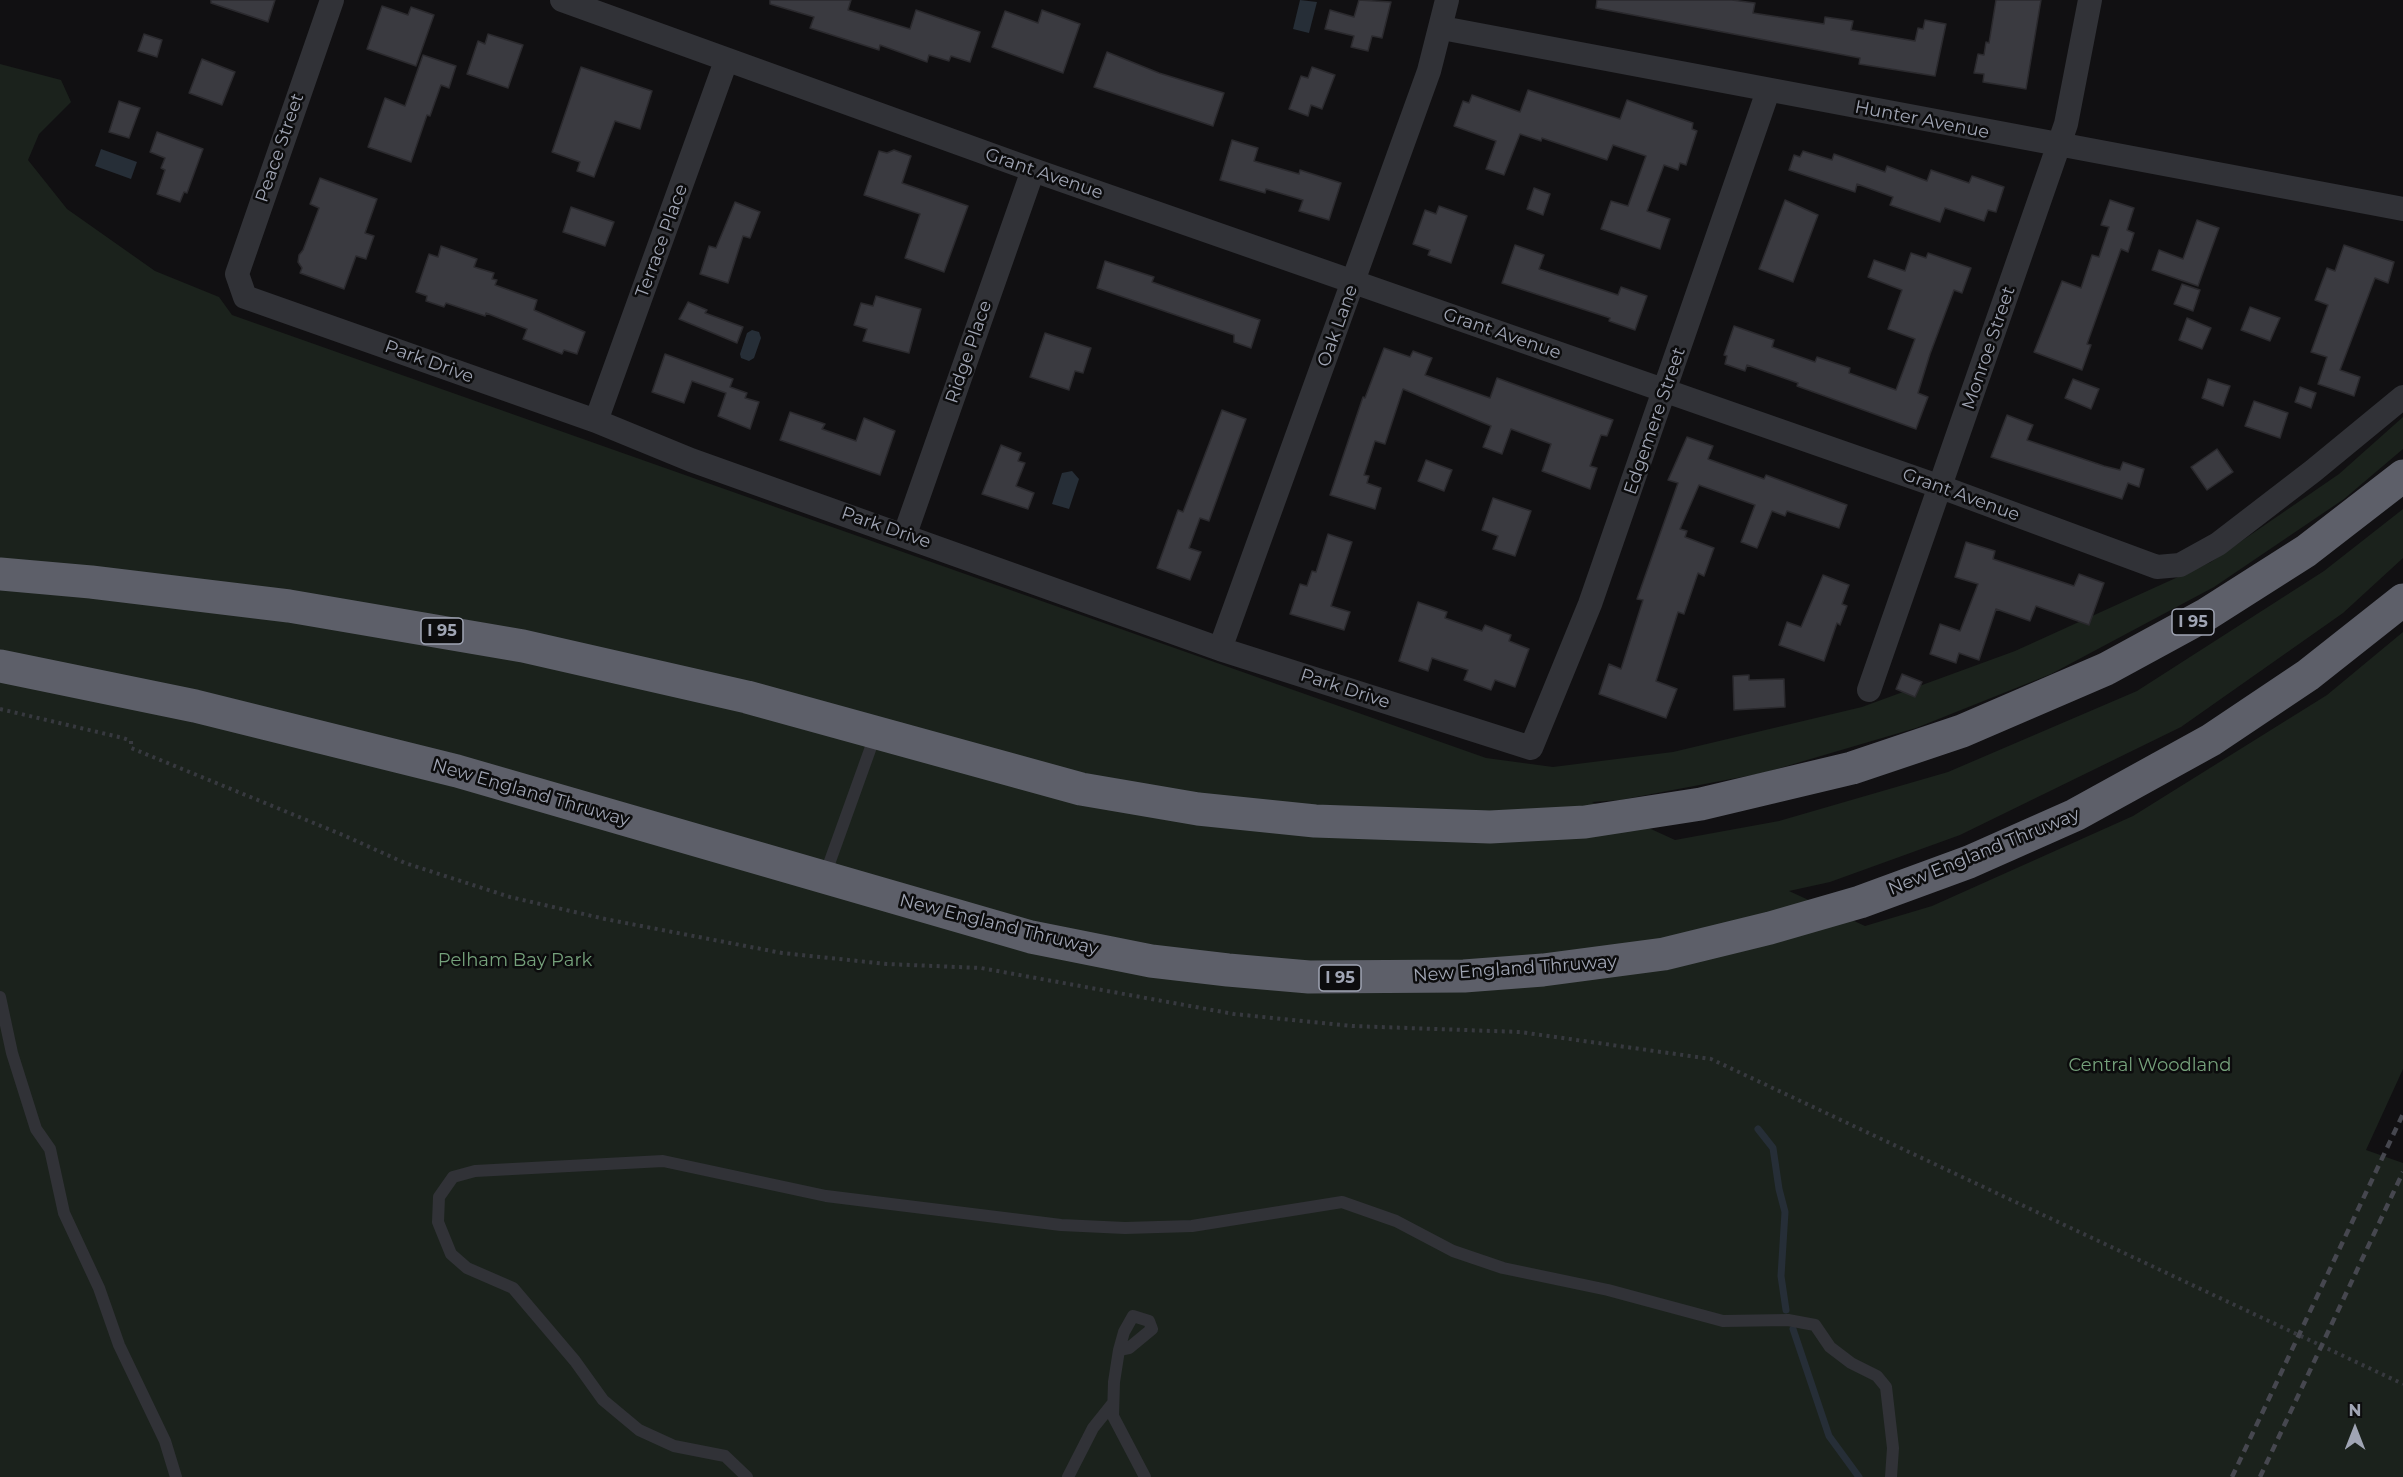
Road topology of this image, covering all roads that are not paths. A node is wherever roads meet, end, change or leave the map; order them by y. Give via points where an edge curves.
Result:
1 (332, 0) edge
2 (562, 0) edge
3 (1447, 0) edge
4 (2090, 0) edge
5 (1442, 28) junction
6 (726, 61) junction
7 (1768, 91) junction
8 (2059, 146) junction
9 (1033, 170) junction
10 (2403, 209) edge
11 (1354, 283) junction
12 (245, 297) joint
13 (1666, 391) junction
14 (2402, 395) edge
15 (596, 422) junction
16 (2403, 476) edge
17 (1941, 487) junction
18 (905, 534) junction
19 (0, 574) edge
20 (2403, 600) edge
21 (1220, 649) junction
22 (0, 666) edge
23 (1869, 690) dead end
24 (876, 732) junction
25 (1531, 748) joint
26 (824, 879) junction
27 (0, 997) edge
28 (1119, 1350) dead end
29 (1113, 1402) junction
30 (176, 1477) edge
31 (747, 1477) edge
32 (1068, 1477) edge
33 (1145, 1477) edge
34 (1891, 1477) edge

1 - 12 street, Peace Street via 237,274
2 - 6 street, Grant Avenue
3 - 5 street, Oak Lane
4 - 8 street, Monroe Street
5 - 7 street, Hunter Avenue
5 - 11 street, Oak Lane
6 - 9 street, Grant Avenue
6 - 15 street, Terrace Place
7 - 8 street, Hunter Avenue
7 - 13 street, Edgemere Street
8 - 10 street, Hunter Avenue
8 - 17 street, Monroe Street
9 - 11 street, Grant Avenue
9 - 18 street, Ridge Place
11 - 13 street, Grant Avenue
11 - 21 street, Oak Lane
12 - 15 street, Park Drive
13 - 17 street, Grant Avenue
13 - 25 street, Edgemere Street via 1590,604
14 - 17 street, Grant Avenue via 2313,471 2227,536 2180,565 2157,567
15 - 18 street, Park Drive via 691,460
16 - 24 highway, I 95 via 2306,551 2241,594 2140,652 2070,686 1962,731 1889,756 1776,788 1662,811 1585,822 1490,827 1280,819 1081,789
17 - 23 street, Monroe Street
18 - 21 street, Park Drive
19 - 24 highway, I 95 via 213,596 405,624 630,669
20 - 26 highway, New England Thruway / I 95 via 2339,652 2245,719 2179,760 2075,815 1896,890 1770,928 1664,954 1464,976 1329,977 1228,970 1030,937
21 - 25 street, Park Drive
22 - 26 highway, New England Thruway / I 95 via 346,742
24 - 26 lane
27 - 30 lane via 12,1053 36,1130 50,1149 64,1213 165,1442
28 - 29 lane
29 - 32 lane via 1093,1428
29 - 33 lane via 1113,1416
31 - 34 lane via 725,1456 674,1446 639,1430 603,1400 513,1288 467,1268 451,1254 438,1222 439,1197 453,1177 475,1171 663,1161 826,1196 1061,1225 1125,1228 1192,1226 1342,1202 1396,1221 1453,1251 1503,1268 1608,1290 1723,1321 1788,1320 1815,1325 1830,1347 1877,1376 1886,1387 1893,1448

